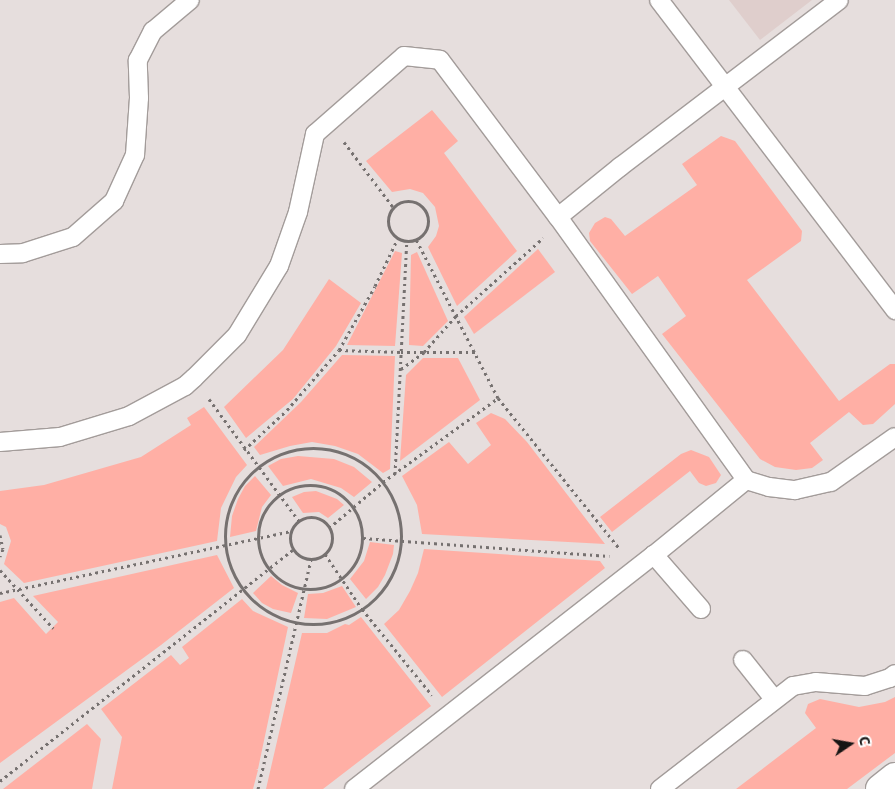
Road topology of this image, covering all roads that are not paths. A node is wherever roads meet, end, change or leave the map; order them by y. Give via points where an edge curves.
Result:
1 (190, 0) edge
2 (659, 0) edge
3 (839, 0) edge
4 (725, 87) junction
5 (560, 220) junction
6 (0, 254) edge
7 (895, 310) edge
8 (895, 437) edge
9 (0, 442) edge
10 (746, 480) junction
11 (654, 554) junction
12 (701, 609) dead end
13 (743, 660) dead end
14 (895, 674) edge
15 (774, 699) junction
16 (895, 777) edge
17 (354, 789) edge
18 (660, 789) edge
19 (880, 789) edge

1 - 6 lane via 153,31 138,60 135,155 114,200 73,237 23,253
2 - 4 lane
3 - 4 lane
4 - 5 lane
4 - 7 lane
5 - 9 lane via 440,60 404,56 315,134 298,212 279,266 236,335 194,378 129,416 60,437
5 - 10 lane
8 - 10 lane via 831,482 795,490 769,488
10 - 11 lane
11 - 12 lane
11 - 17 lane via 632,563 449,715
13 - 15 lane
14 - 15 lane via 865,686 816,682 793,686
15 - 18 lane
16 - 19 street

